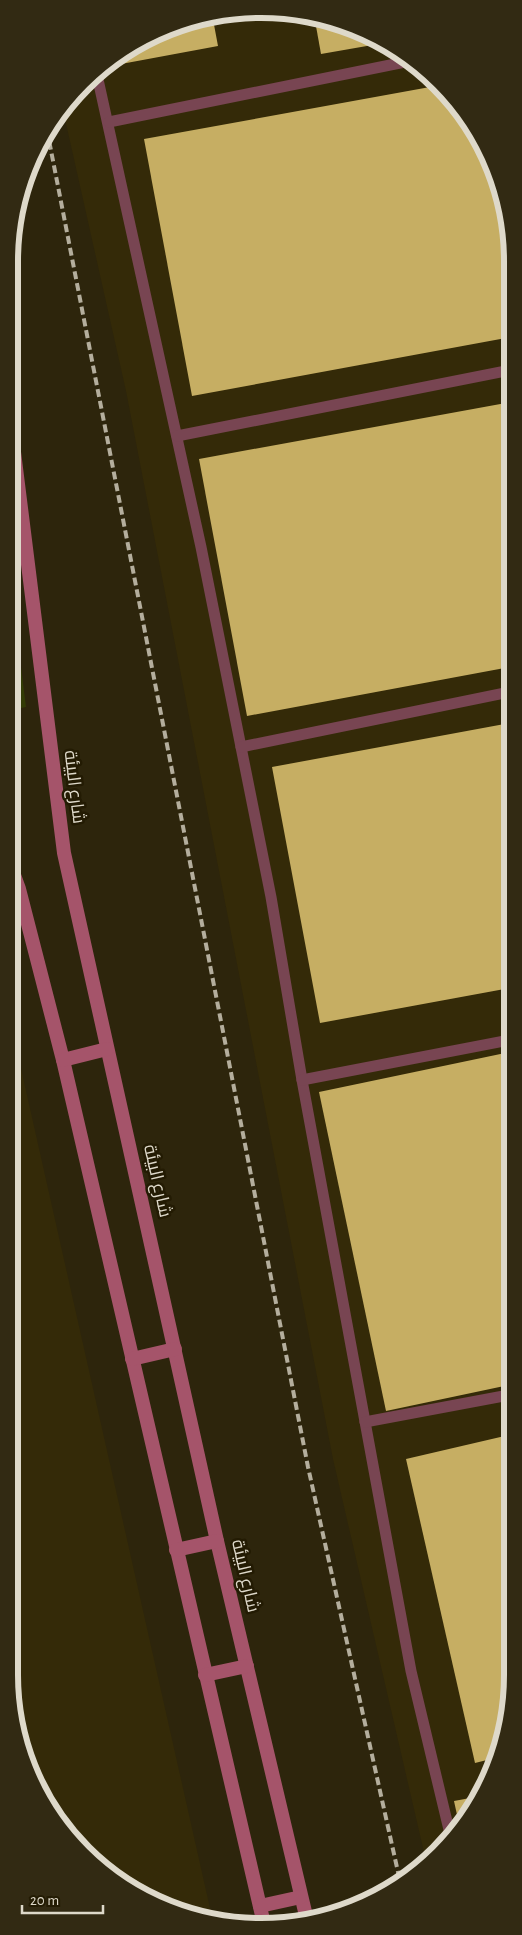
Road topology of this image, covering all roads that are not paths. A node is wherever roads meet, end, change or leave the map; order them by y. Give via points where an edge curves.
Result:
1 (401, 63) edge
2 (98, 80) edge
3 (109, 122) junction
4 (504, 371) edge
5 (177, 436) junction
6 (18, 484) edge
7 (504, 693) edge
8 (241, 747) junction
9 (18, 886) edge
10 (504, 1041) edge
11 (107, 1049) junction
12 (63, 1060) junction
13 (302, 1080) junction
14 (175, 1349) junction
15 (132, 1359) junction
16 (504, 1396) edge
17 (365, 1422) junction
18 (217, 1541) junction
19 (176, 1550) junction
20 (247, 1666) junction
21 (205, 1675) junction
22 (449, 1829) edge
23 (301, 1897) junction
24 (260, 1906) junction
25 (305, 1913) edge
26 (263, 1918) edge

1 - 3 lane
2 - 3 lane
3 - 5 lane
4 - 5 lane
5 - 8 lane
6 - 11 main road, شارع البيئة via 64,853
7 - 8 lane
8 - 13 lane
9 - 12 main road
10 - 13 lane
11 - 12 main road
11 - 14 main road, شارع البيئة
12 - 15 main road
13 - 17 lane
14 - 15 main road
14 - 18 main road, شارع البيئة
15 - 19 main road
16 - 17 lane
17 - 22 lane via 411,1671
18 - 19 main road
18 - 20 main road, شارع البيئة
19 - 21 main road
20 - 21 main road
20 - 23 main road, شارع البيئة
21 - 24 main road
23 - 24 main road
23 - 25 main road, شارع البيئة
24 - 26 main road

